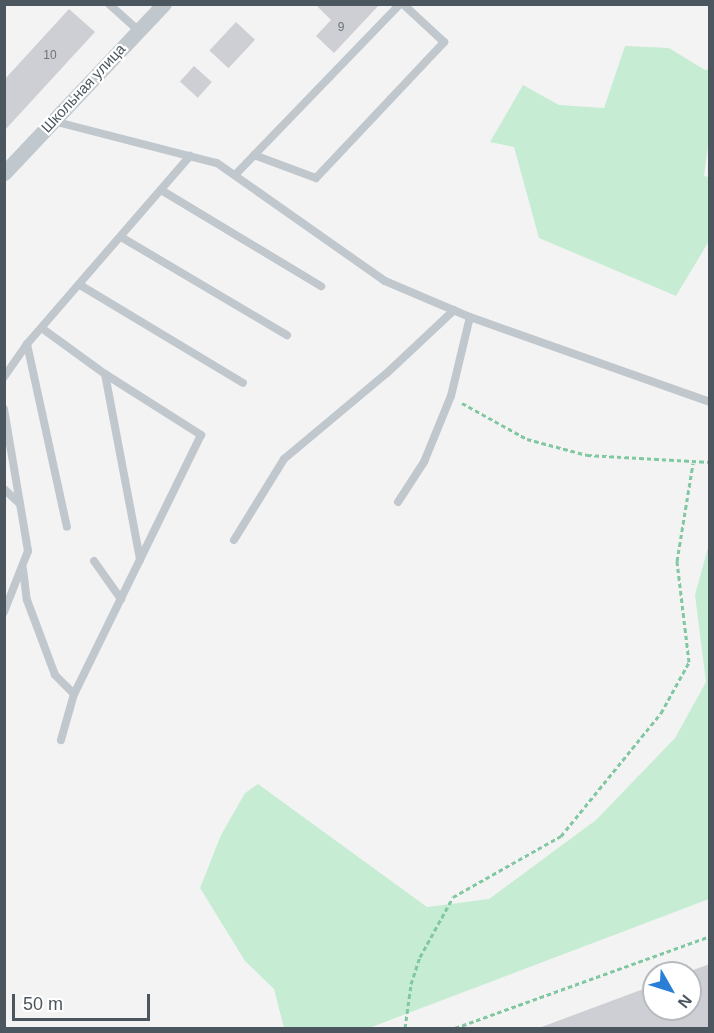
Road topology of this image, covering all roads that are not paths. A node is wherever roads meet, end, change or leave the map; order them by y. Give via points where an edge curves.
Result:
1 (109, 4) edge
2 (164, 4) edge
3 (401, 4) edge
4 (137, 29) junction
5 (52, 120) junction
6 (254, 155) junction
7 (190, 156) junction
8 (4, 174) edge
9 (235, 175) junction
10 (161, 190) junction
11 (121, 237) junction
12 (80, 285) junction
13 (321, 286) dead end
14 (454, 310) junction
15 (470, 317) junction
16 (43, 329) junction
17 (287, 335) dead end
18 (27, 344) junction
19 (105, 374) junction
20 (4, 377) edge
21 (243, 383) dead end
22 (710, 402) edge
23 (4, 409) edge
24 (4, 489) edge
25 (398, 502) dead end
26 (20, 504) junction
27 (67, 527) dead end
28 (234, 540) dead end
29 (140, 560) junction
30 (94, 561) dead end
31 (22, 567) junction
32 (121, 599) junction
33 (4, 612) edge
34 (74, 694) junction
35 (61, 740) dead end

1 - 4 lane
2 - 4 street, Школьная улица
3 - 6 lane
3 - 6 lane via 444,42 316,178
4 - 5 street, Школьная улица
5 - 7 lane
5 - 8 street, Школьная улица
6 - 9 lane
7 - 9 lane via 217,163
7 - 10 lane
9 - 14 lane via 385,281
10 - 11 lane
10 - 13 lane
11 - 12 lane
11 - 17 lane
12 - 16 lane
12 - 21 lane
14 - 15 lane
14 - 28 lane via 387,373 284,459
15 - 22 lane
15 - 25 lane via 451,396 424,462
16 - 18 lane
16 - 19 lane
18 - 20 lane
18 - 27 lane
19 - 29 lane
19 - 29 lane via 201,435
23 - 26 lane
24 - 26 lane
26 - 31 lane via 28,551
29 - 32 lane
30 - 32 lane
31 - 33 lane
31 - 34 lane via 27,600 55,675
32 - 34 lane
34 - 35 lane

